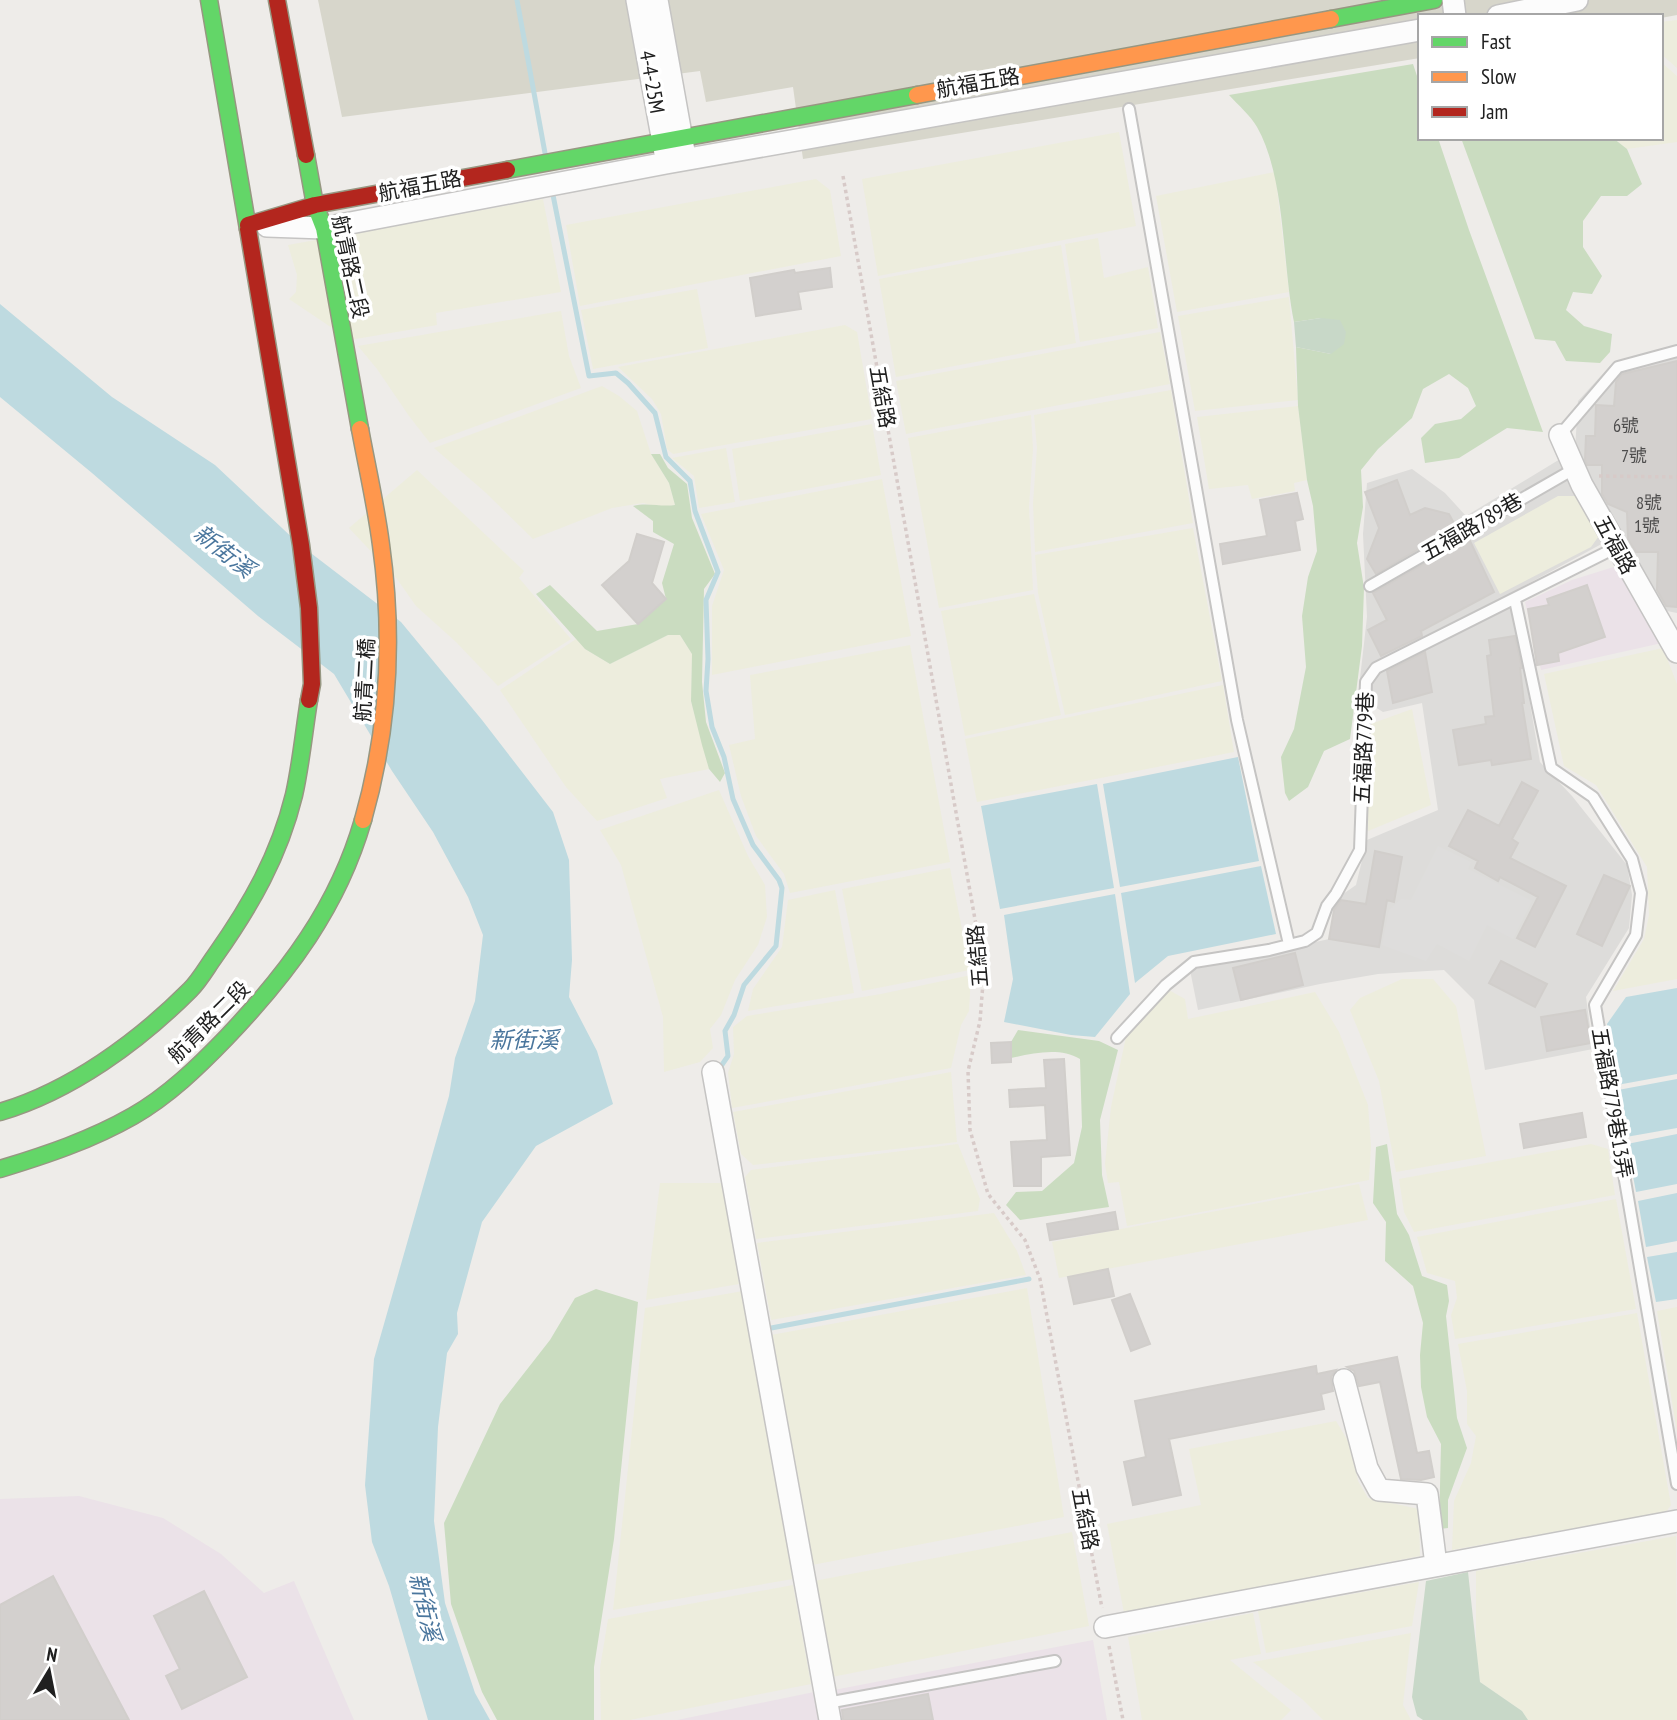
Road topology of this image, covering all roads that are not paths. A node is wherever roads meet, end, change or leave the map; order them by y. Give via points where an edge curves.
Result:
1 (209, 0) edge
2 (277, 0) edge
3 (637, 0) edge
4 (657, 0) edge
5 (1434, 0) edge
6 (1577, 0) edge
7 (1405, 3) edge
8 (1508, 14) edge
9 (1415, 30) edge
10 (1129, 109) dead end
11 (672, 139) junction
12 (676, 161) junction
13 (315, 205) junction
14 (247, 225) junction
15 (324, 228) junction
16 (1677, 351) edge
17 (1560, 435) joint
18 (1574, 469) junction
19 (380, 543) joint
20 (1617, 547) junction
21 (1370, 586) dead end
22 (1515, 600) junction
23 (1677, 652) edge
24 (366, 817) joint
25 (1289, 944) junction
26 (1117, 1038) dead end
27 (713, 1072) dead end
28 (0, 1112) edge
29 (0, 1169) edge
30 (1344, 1380) dead end
31 (1677, 1484) edge
32 (1677, 1521) edge
33 (1436, 1565) junction
34 (1105, 1627) road end
35 (1055, 1661) dead end
36 (828, 1712) edge

1 - 14 street
2 - 13 street, 航青路二段
3 - 11 street, 4-4-25M
4 - 11 street, 4-4-25M
5 - 7 street, 航福五路
6 - 8 street
7 - 9 street
7 - 11 street, 航福五路
9 - 12 street, 航福五路
10 - 25 lane via 1237,720
11 - 12 street, 4-4-25M
11 - 13 street, 航福五路
12 - 15 street, 航福五路
13 - 14 street, 航福五路
13 - 15 street, 航青路二段
14 - 15 street, 航福五路
14 - 28 street, 航青路二段 via 309,608 313,684 294,794 259,889 192,988 146,1030 86,1073
15 - 19 street, 航青路二段
16 - 17 lane via 1619,367
17 - 18 street, 五福路
18 - 20 street, 五福路
18 - 21 lane, 五福路789巷
19 - 24 street, 航青二橋 via 390,658 383,742
20 - 22 lane, 五福路779巷
20 - 23 street, 五福路
22 - 25 lane, 五福路779巷 via 1376,668 1366,682 1360,850 1327,906 1317,933
22 - 31 lane, 五福路779巷13弄 via 1551,768 1593,797 1632,859 1641,893 1636,935 1595,1005
24 - 29 street, 航青路二段 via 331,898 299,954 204,1061 151,1105 103,1132
25 - 26 lane, 五福路779巷 via 1195,962 1166,985
27 - 36 street
30 - 33 street via 1367,1468 1380,1490 1427,1494
32 - 33 street
33 - 34 street
35 - 36 lane

